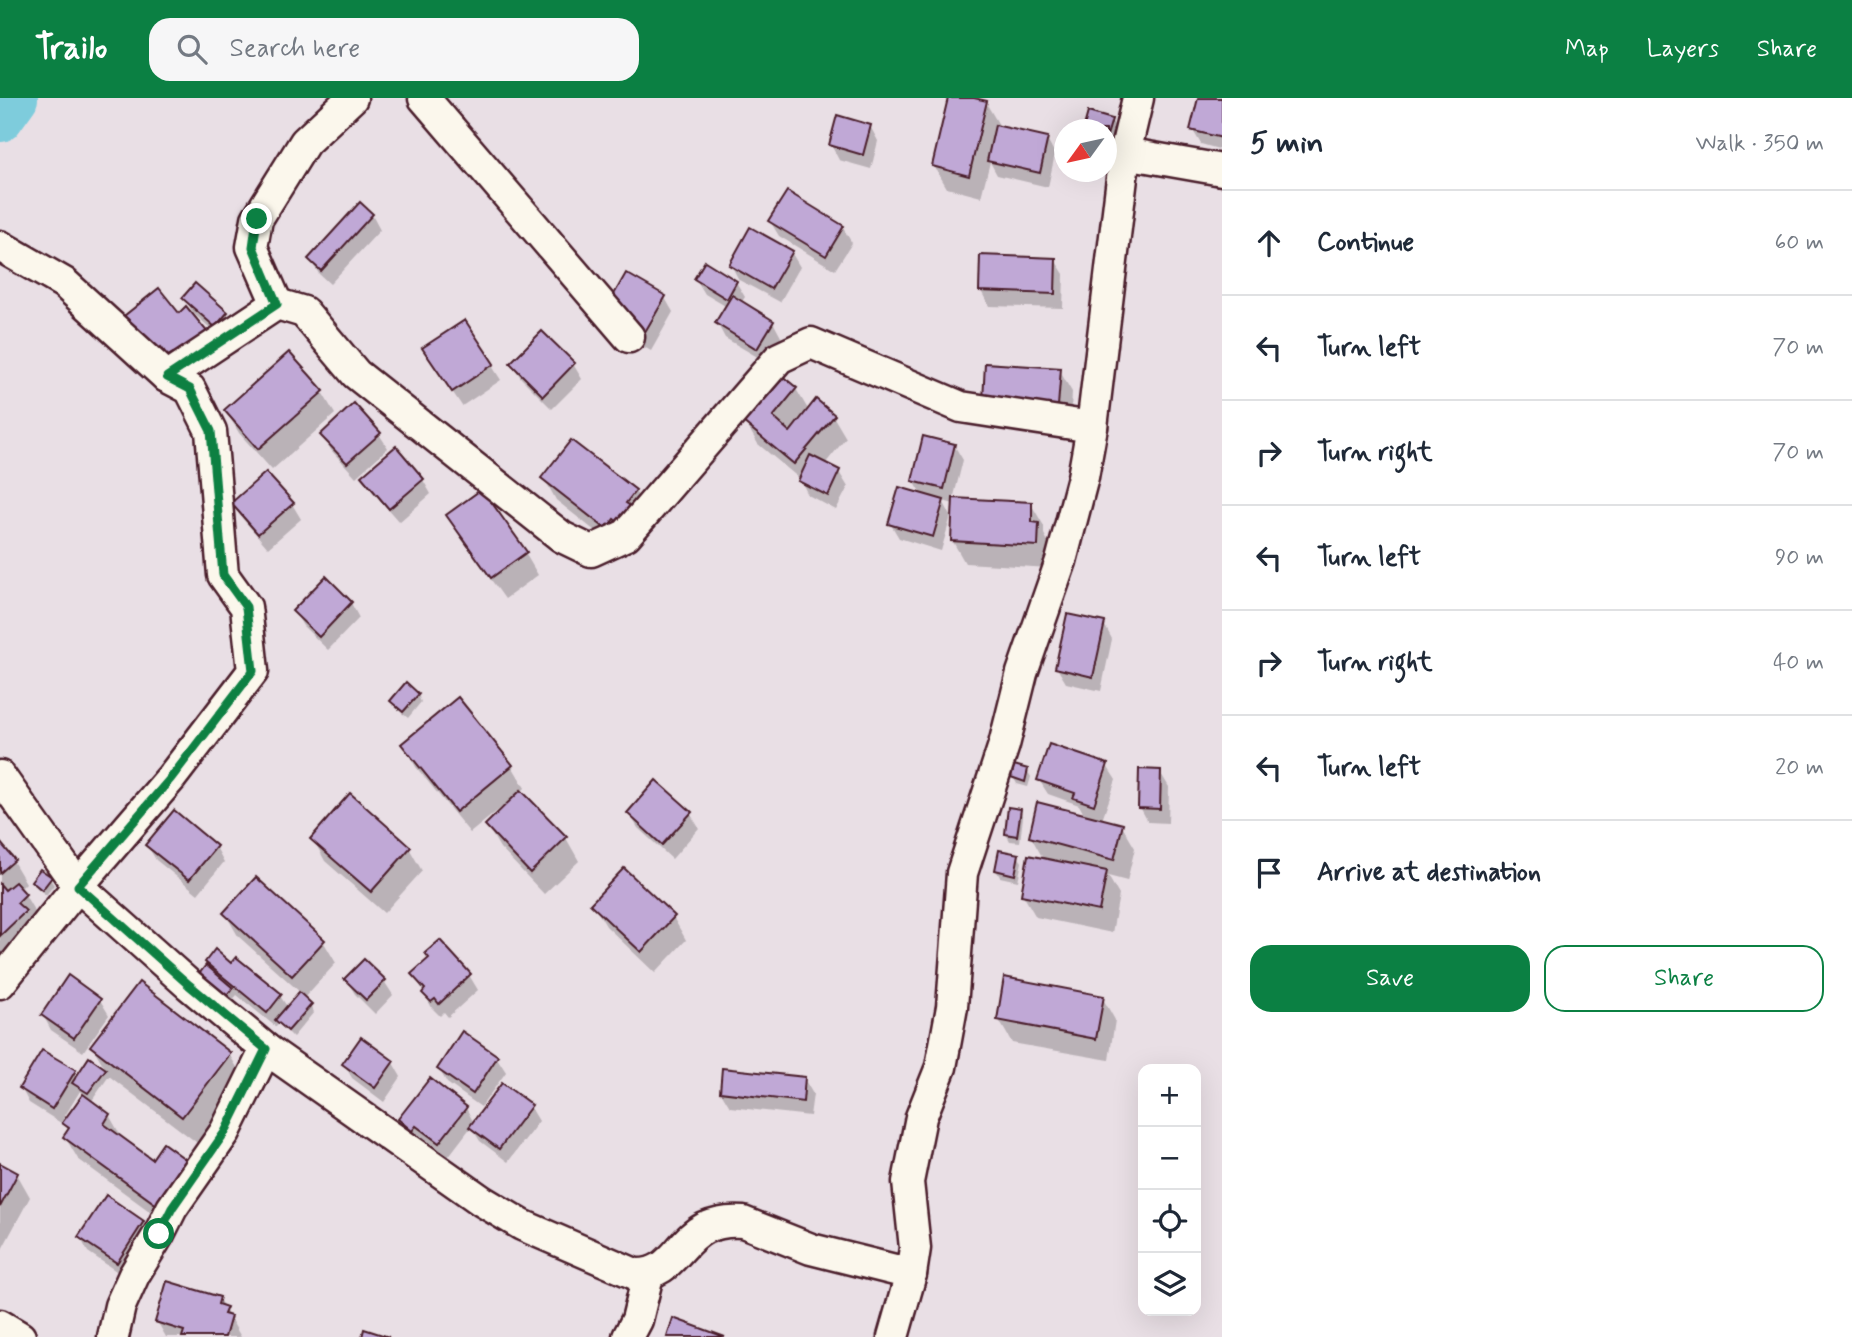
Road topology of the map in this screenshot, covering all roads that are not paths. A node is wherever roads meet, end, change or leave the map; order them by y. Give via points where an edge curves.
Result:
1 (352, 98) edge
2 (425, 98) edge
3 (1138, 98) edge
4 (1125, 153) junction
5 (1222, 170) edge
6 (0, 246) edge
7 (277, 304) junction
8 (629, 337) dead end
9 (167, 377) junction
10 (1092, 427) junction
11 (0, 776) edge
12 (78, 886) junction
13 (0, 983) edge
14 (266, 1049) junction
15 (911, 1274) junction
16 (648, 1275) junction
17 (0, 1325) edge
18 (20, 1337) edge
19 (113, 1337) edge
20 (628, 1337) edge
21 (893, 1337) edge

1 - 7 street via 305,142 257,219 253,247
2 - 8 street
3 - 4 street
4 - 5 street
4 - 10 street
6 - 9 street via 64,283
7 - 9 street
7 - 10 street via 304,312 356,374 562,537 592,551 626,536 779,358 811,343 961,407
9 - 12 street via 190,389 211,431 223,575 246,607 253,671 171,778
10 - 15 street via 1061,561 962,873 952,1007 941,1067 921,1117 908,1182 915,1248
11 - 12 street
12 - 13 street
12 - 14 street
14 - 16 street via 522,1225 635,1274
14 - 19 street via 225,1132 172,1208 134,1275
15 - 16 street via 811,1249 732,1221 705,1228 664,1267
15 - 21 street
16 - 20 street
17 - 18 street

